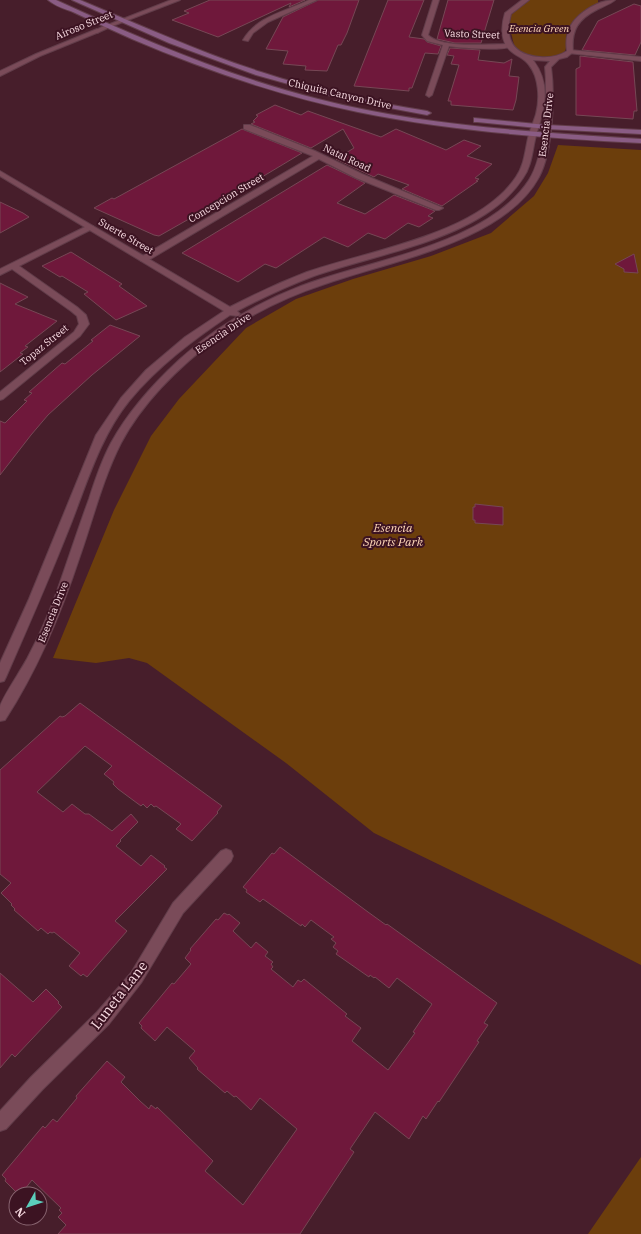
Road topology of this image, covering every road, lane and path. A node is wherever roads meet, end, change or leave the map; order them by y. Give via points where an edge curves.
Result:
1 (51, 0) edge
2 (75, 0) edge
3 (177, 0) edge
4 (314, 0) edge
5 (436, 0) edge
6 (526, 0) edge
7 (612, 0) edge
8 (601, 2) edge
9 (124, 20) junction
10 (108, 26) junction
11 (246, 40) dead end
12 (447, 44) junction
13 (509, 46) junction
14 (570, 52) junction
15 (525, 57) junction
16 (556, 59) junction
17 (641, 59) edge
18 (0, 74) edge
19 (429, 94) dead end
20 (437, 114) dead end
21 (468, 118) dead end
22 (536, 126) junction
23 (547, 127) junction
24 (247, 128) dead end
25 (641, 132) edge
26 (532, 135) junction
27 (545, 136) junction
28 (641, 141) edge
29 (319, 156) junction
30 (0, 172) edge
31 (439, 208) dead end
32 (90, 228) junction
33 (144, 259) junction
34 (12, 265) junction
35 (0, 272) edge
36 (230, 311) junction
37 (241, 318) junction
38 (0, 397) edge
39 (0, 676) edge
40 (0, 716) edge
41 (226, 856) dead end
42 (0, 1123) edge

1 - 10 main road, Chiquita Canyon Drive
2 - 9 main road, Chiquita Canyon Drive
3 - 9 street, Airoso Street
4 - 11 street via 259,24
5 - 12 street, Vasto Street via 425,34 430,41
6 - 13 street via 508,12 505,27
7 - 8 street
8 - 14 street via 574,25 569,37
9 - 10 street, Airoso Street
9 - 20 main road, Chiquita Canyon Drive via 210,56 299,86 370,103
10 - 18 street, Airoso Street
10 - 26 main road, Chiquita Canyon Drive via 207,67 316,101 382,114
12 - 13 street, Vasto Street
12 - 19 street
13 - 15 street, Esencia Drive
14 - 16 street
14 - 17 street
15 - 16 street
15 - 22 street, Esencia Drive via 537,70 541,87 540,113
16 - 23 street, Esencia Drive via 548,67 550,85
21 - 22 main road
22 - 23 main road
22 - 26 street, Esencia Drive
23 - 25 main road
23 - 27 street, Esencia Drive
24 - 29 street, Natal Road
26 - 27 main road, Chiquita Canyon Drive
26 - 36 street, Esencia Drive via 528,163 515,185 492,206 464,224 418,242 288,282
27 - 28 main road, Chiquita Canyon Drive
27 - 37 street, Esencia Drive via 542,163 531,183 508,209 486,223 452,240 302,289
29 - 31 street, Natal Road via 359,176
29 - 33 street, Concepcion Street
30 - 32 street, Suerte Street
32 - 33 street, Suerte Street
32 - 34 street
33 - 36 street, Suerte Street
34 - 35 street
34 - 38 street, Topaz Street via 81,315 84,324 77,334
36 - 37 street, Suerte Street
36 - 39 street, Esencia Drive via 188,339 150,372 125,400 101,435 35,599
37 - 40 street, Esencia Drive via 182,362 159,385 123,431 109,460 43,638
41 - 42 street, Luneta Lane via 178,908 136,978 103,1018

